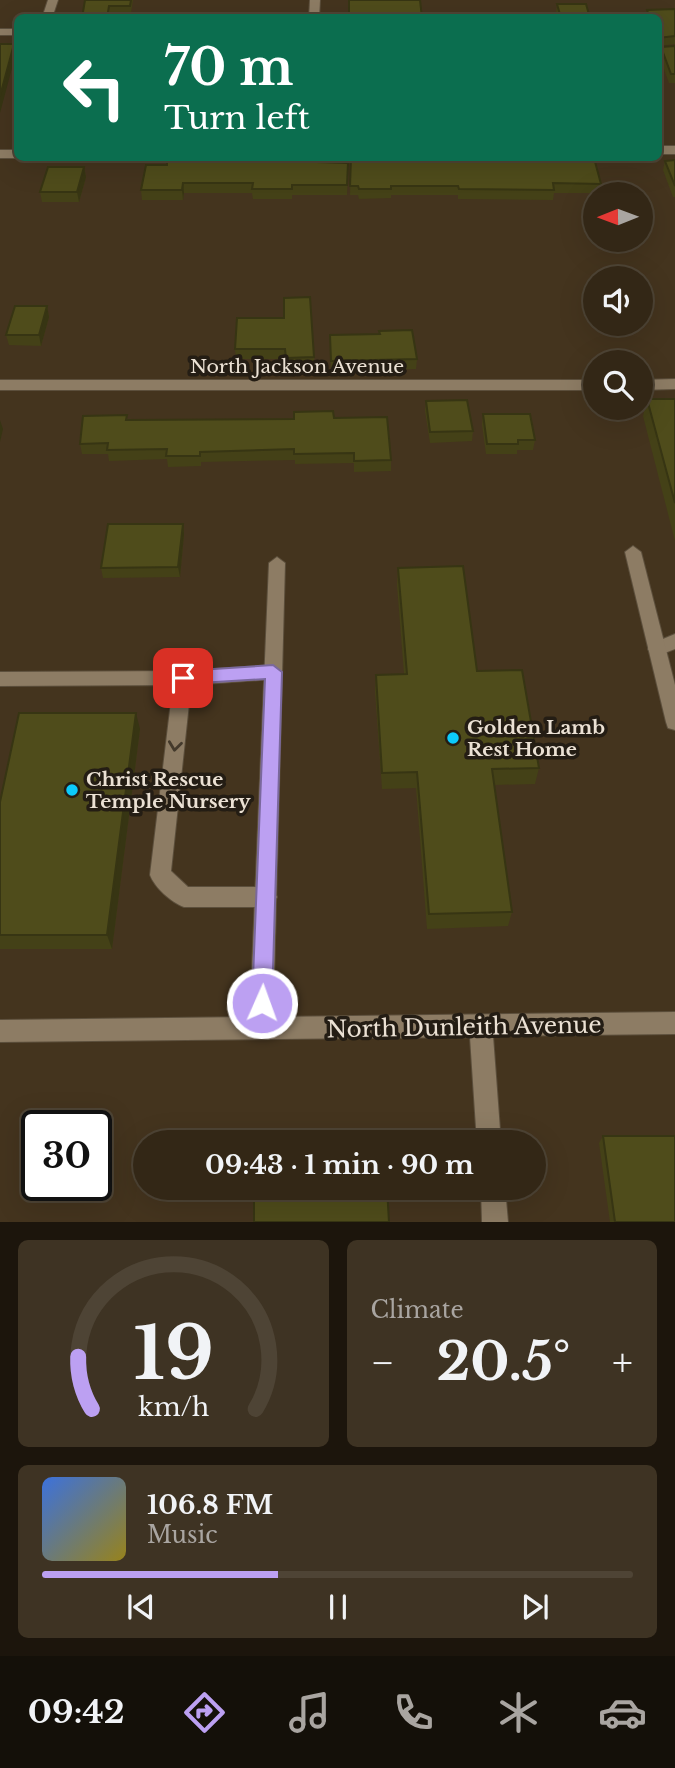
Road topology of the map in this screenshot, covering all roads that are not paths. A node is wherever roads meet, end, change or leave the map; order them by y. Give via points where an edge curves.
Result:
1 (653, 384) edge
2 (675, 384) edge
3 (0, 385) edge
4 (583, 385) edge
5 (633, 552) dead end
6 (277, 563) dead end
7 (675, 640) edge
8 (657, 649) junction
9 (273, 672) junction
10 (183, 678) junction
11 (0, 679) edge
12 (675, 722) edge
13 (266, 897) junction
14 (675, 1023) edge
15 (481, 1028) junction
16 (261, 1029) junction
17 (0, 1031) edge
18 (488, 1130) edge
19 (494, 1200) edge
20 (495, 1222) edge

1 - 2 street
3 - 4 street, North Jackson Avenue
5 - 8 street
6 - 9 street
7 - 8 street
8 - 12 street
9 - 10 street
9 - 13 street
10 - 11 street
10 -> 13 street via 160,875 184,897
13 - 16 street
14 - 15 street, North Dunleith Avenue
15 - 16 street, North Dunleith Avenue
15 - 18 street
16 - 17 street, North Dunleith Avenue
19 - 20 street

